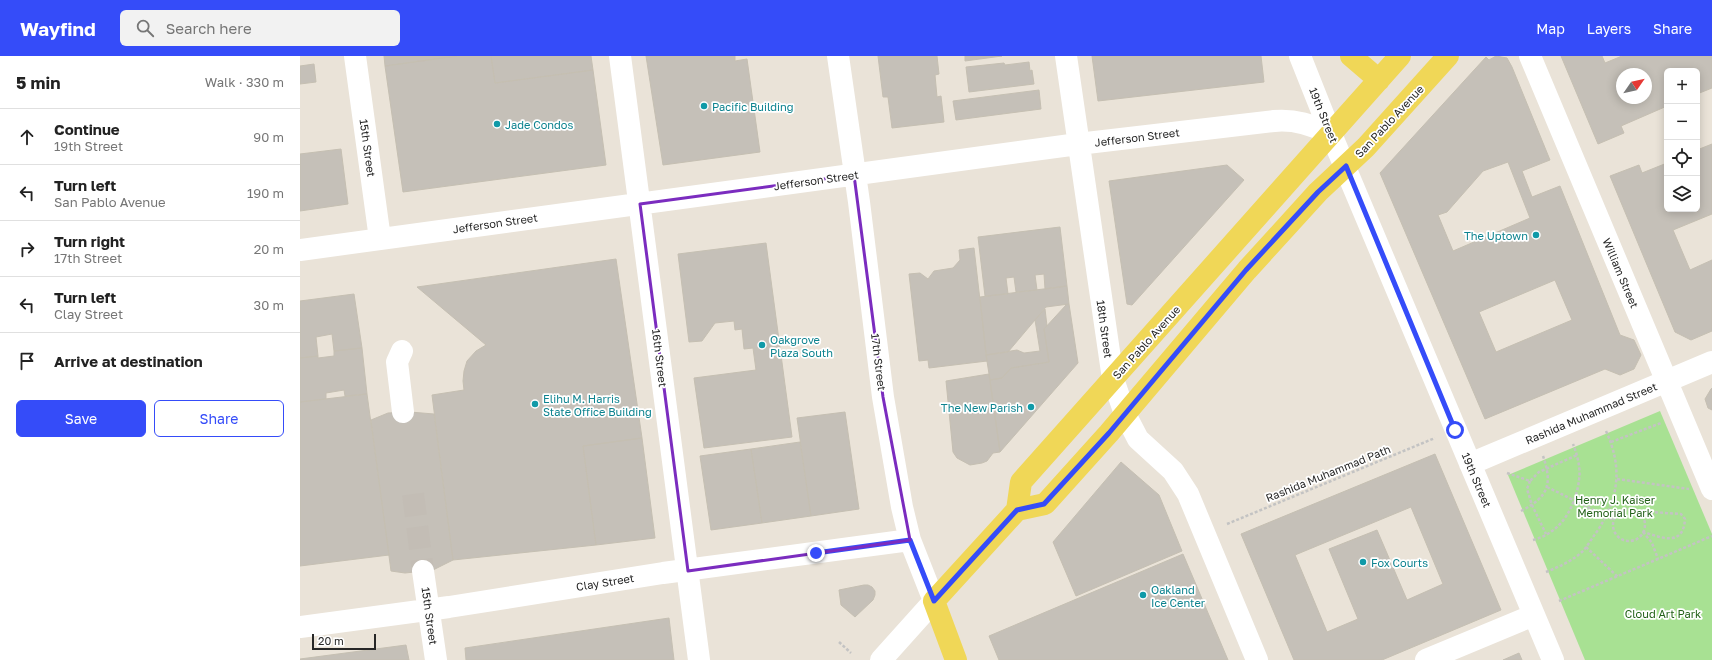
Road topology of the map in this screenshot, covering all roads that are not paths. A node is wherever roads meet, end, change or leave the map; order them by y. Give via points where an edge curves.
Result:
1 (355, 56) edge
2 (620, 56) edge
3 (838, 56) edge
4 (1066, 56) edge
5 (1300, 56) edge
6 (1351, 56) edge
7 (1400, 56) edge
8 (1448, 56) edge
9 (1530, 56) edge
10 (1379, 80) junction
11 (1331, 134) junction
12 (1078, 144) junction
13 (1346, 166) junction
14 (854, 175) junction
15 (640, 204) junction
16 (380, 240) junction
17 (300, 250) edge
18 (402, 352) dead end
19 (1712, 362) edge
20 (1113, 379) junction
21 (1667, 381) junction
22 (403, 412) dead end
23 (1124, 414) junction
24 (1470, 464) junction
25 (1712, 489) edge
26 (1017, 510) junction
27 (910, 540) junction
28 (423, 571) tunnel mouth
29 (688, 571) junction
30 (934, 601) junction
31 (429, 609) junction
32 (1534, 614) junction
33 (300, 627) edge
34 (436, 660) edge
35 (700, 660) edge
36 (881, 660) edge
37 (956, 660) edge
38 (1258, 660) edge
39 (1426, 660) edge
40 (1553, 660) edge

1 - 16 street, 15th Street
2 - 15 street, 16th Street
3 - 14 street, 17th Street
4 - 12 street, 18th Street
5 - 11 street, 19th Street
6 - 10 main road
7 - 10 main road, San Pablo Avenue
8 - 13 main road, San Pablo Avenue via 1366,148
9 - 21 street, William Street
10 - 11 main road, San Pablo Avenue
11 - 12 street, Jefferson Street via 1287,120
11 - 13 street, 19th Street
11 - 20 main road, San Pablo Avenue
12 - 14 street, Jefferson Street
12 - 20 street, 18th Street
13 - 23 main road, San Pablo Avenue via 1318,192 1246,270
13 - 24 street, 19th Street
14 - 15 street, Jefferson Street
14 - 27 street, 17th Street via 884,404
15 - 16 street, Jefferson Street
15 - 29 street, 16th Street
16 - 17 street, Jefferson Street
18 - 22 street via 397,362
19 - 21 street, Rashida Muhammad Street
20 - 23 street, 18th Street
20 - 26 main road, San Pablo Avenue via 1021,482
21 - 24 street, Rashida Muhammad Street
21 - 25 street, William Street
23 - 26 main road, San Pablo Avenue via 1044,504
23 - 38 street, 18th Street via 1138,439 1172,471 1188,494
24 - 32 street, 19th Street
26 - 30 main road
27 - 29 street, Clay Street
27 - 30 street, 17th Street
28 - 31 street, 15th Street
29 - 31 street, Clay Street
29 - 35 street, 16th Street
30 - 36 street
30 - 37 main road, 17th Street
31 - 33 street, Clay Street
31 - 34 street, 15th Street
32 - 39 street
32 - 40 street, 19th Street

